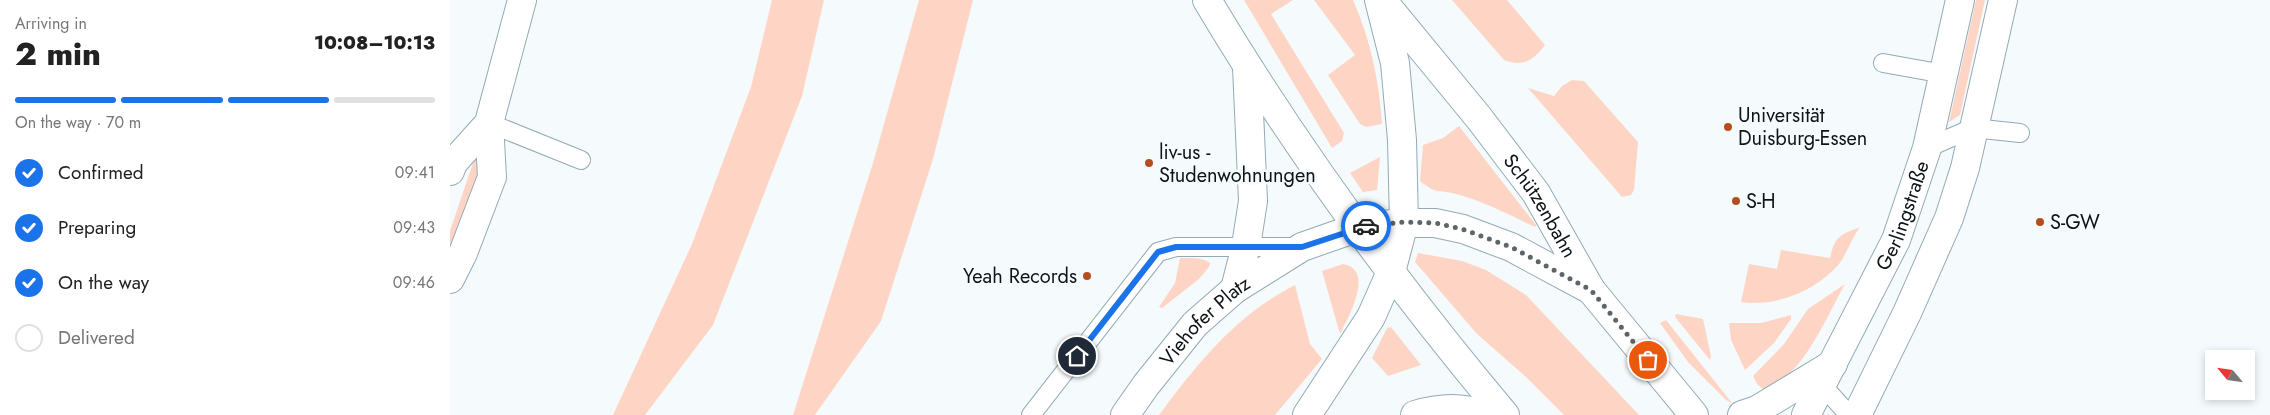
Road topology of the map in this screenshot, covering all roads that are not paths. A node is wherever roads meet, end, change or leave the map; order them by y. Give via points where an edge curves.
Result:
1 (522, 0) edge
2 (1207, 0) edge
3 (1380, 0) edge
4 (1960, 0) edge
5 (2003, 0) edge
6 (1883, 64) dead end
7 (1247, 67) junction
8 (1944, 74) junction
9 (488, 122) junction
10 (1974, 128) junction
11 (2020, 133) dead end
12 (1927, 148) junction
13 (581, 160) dead end
14 (450, 171) edge
15 (1404, 222) junction
16 (1359, 227) junction
17 (1246, 246) junction
18 (1302, 247) junction
19 (1391, 272) junction
20 (450, 279) edge
21 (1235, 289) junction
22 (1591, 290) junction
23 (1828, 374) junction
24 (1031, 415) edge
25 (1126, 415) edge
26 (1307, 415) edge
27 (1415, 415) edge
28 (1484, 415) edge
29 (1505, 415) edge
30 (1694, 415) edge
31 (1742, 415) edge
32 (1806, 415) edge
33 (1849, 415) edge
34 (1857, 415) edge

1 - 9 main road
2 - 7 main road
3 - 15 main road via 1395,63 1402,140
3 - 22 main road, Schützenbahn via 1536,193
4 - 8 main road, Gerlingstraße
5 - 10 main road, Gerlingstraße
6 - 8 lane
7 - 16 main road
7 - 17 main road via 1253,201
8 - 12 main road, Gerlingstraße
9 - 13 lane
9 - 14 main road
9 - 20 main road via 492,177
10 - 11 lane
10 - 12 lane
10 - 34 main road, Gerlingstraße via 1949,218
12 - 23 main road, Gerlingstraße via 1896,240
15 - 16 main road, Viehofer Platz
15 - 19 main road
15 - 22 main road, Viehofer Platz via 1435,223 1462,229 1511,247
16 - 18 main road, Viehofer Platz
16 - 19 main road
17 - 18 lane, Viehofer Platz
17 - 21 main road
17 - 24 lane, Viehofer Platz via 1176,247 1158,252
18 - 21 main road, Viehofer Platz
19 - 26 main road via 1371,317
19 - 29 main road
21 - 25 main road, Viehofer Platz via 1196,324
22 - 30 main road, Schützenbahn
23 - 31 main road
23 - 32 main road, Gerlingstraße
23 - 33 lane
27 - 28 main road via 1432,409 1469,409

